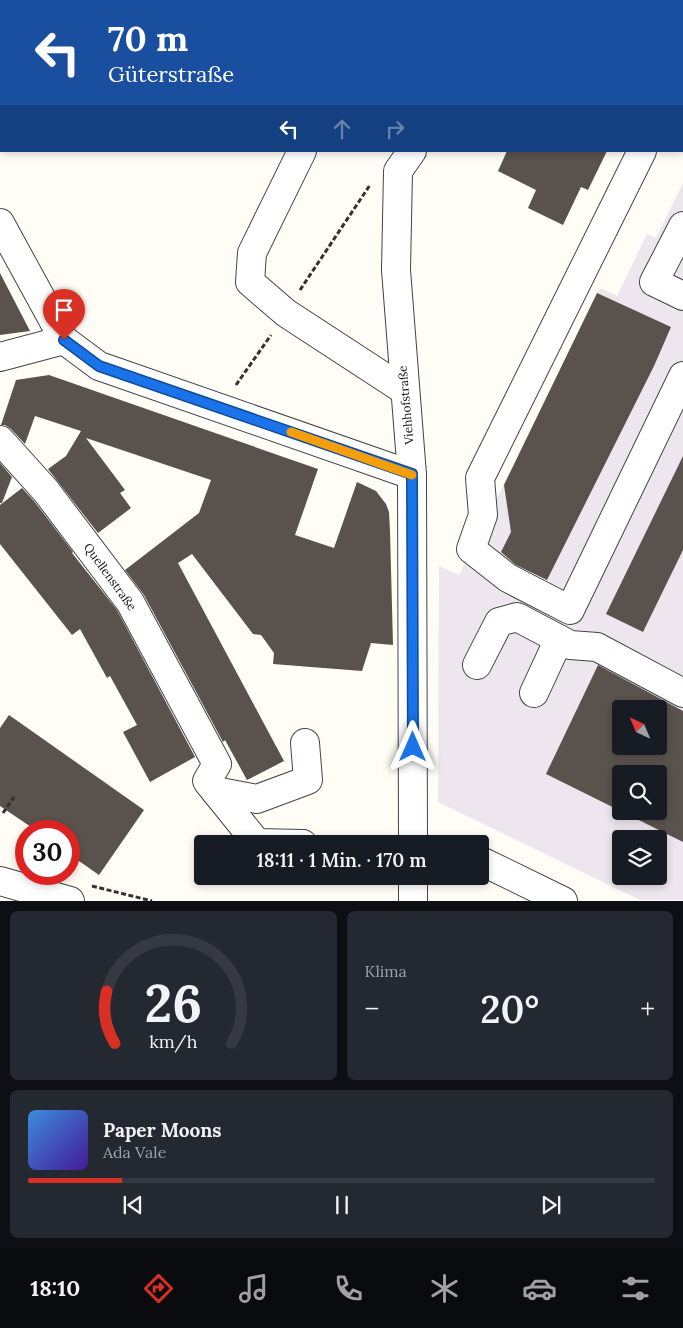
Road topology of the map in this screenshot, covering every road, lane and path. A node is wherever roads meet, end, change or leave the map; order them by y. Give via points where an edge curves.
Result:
1 (302, 152) edge
2 (411, 152) edge
3 (642, 152) edge
4 (372, 183) dead end
5 (0, 224) edge
6 (681, 233) edge
7 (683, 296) edge
8 (286, 313) junction
9 (64, 340) junction
10 (0, 357) edge
11 (683, 376) edge
12 (404, 390) junction
13 (221, 407) junction
14 (0, 440) edge
15 (412, 474) junction
16 (559, 639) junction
17 (477, 665) dead end
18 (534, 693) dead end
19 (683, 693) edge
20 (305, 743) dead end
21 (211, 786) junction
22 (14, 797) dead end
23 (3, 813) dead end
24 (250, 835) edge
25 (413, 835) edge
26 (489, 865) edge
27 (0, 881) edge
28 (413, 885) edge
29 (77, 892) edge
30 (152, 900) edge
31 (413, 900) edge
32 (563, 900) edge

1 - 8 street via 252,253 250,282
2 - 12 street, Viehhofstraße via 398,171 396,270
3 - 11 street via 480,478 484,515 472,549 508,578 570,610
4 - 8 path
5 - 9 street
6 - 7 street via 654,282
8 - 12 street
8 - 13 path
9 - 10 street
9 - 13 street via 99,366
12 - 15 street, Viehhofstraße
13 - 15 street
14 - 21 street, Quellenstraße via 46,490 130,602 218,764
15 - 25 street, Viehhofstraße
16 - 17 street via 517,617 499,622
16 - 18 street
16 - 19 street via 570,645 597,647
20 - 21 street via 308,780 257,799
21 - 24 street
22 - 23 path
26 - 32 street
27 - 29 street
28 - 31 street
29 - 30 path

